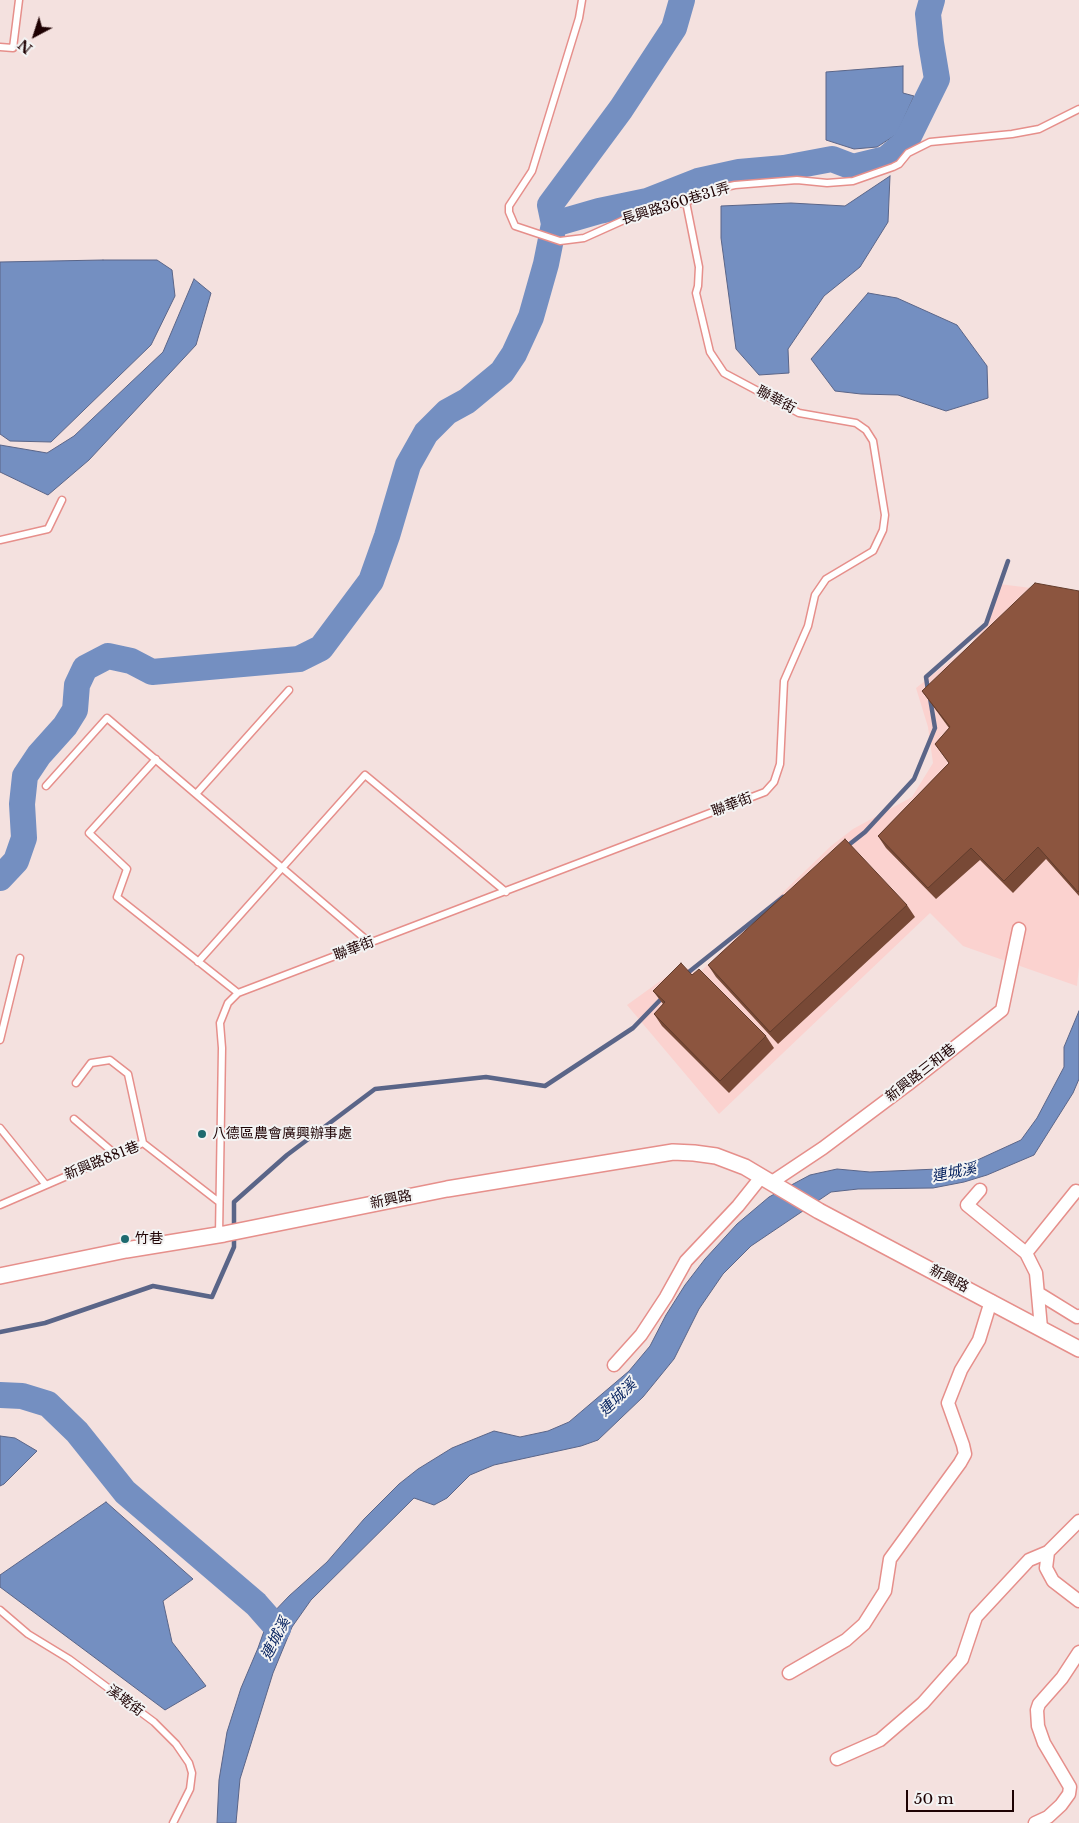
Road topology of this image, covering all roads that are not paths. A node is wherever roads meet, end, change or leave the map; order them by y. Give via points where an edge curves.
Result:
1 (19, 0) edge
2 (582, 0) edge
3 (0, 47) edge
4 (1079, 109) edge
5 (686, 202) junction
6 (62, 500) dead end
7 (0, 540) edge
8 (289, 690) dead end
9 (156, 758) junction
10 (46, 786) dead end
11 (196, 794) junction
12 (282, 868) junction
13 (506, 892) junction
14 (1019, 930) dead end
15 (370, 943) junction
16 (20, 958) dead end
17 (198, 962) junction
18 (238, 993) junction
19 (0, 1040) edge
20 (76, 1083) dead end
21 (74, 1119) dead end
22 (0, 1128) edge
23 (142, 1143) junction
24 (115, 1154) junction
25 (770, 1181) junction
26 (46, 1184) junction
27 (980, 1190) dead end
28 (1076, 1191) dead end
29 (219, 1202) junction
30 (0, 1205) edge
31 (221, 1235) junction
32 (1026, 1253) junction
33 (1, 1276) edge
34 (1038, 1293) junction
35 (991, 1301) junction
36 (1079, 1316) edge
37 (1042, 1328) junction
38 (1079, 1349) edge
39 (614, 1364) dead end
40 (1079, 1521) edge
41 (1048, 1552) junction
42 (1079, 1601) edge
43 (0, 1610) edge
44 (1079, 1652) edge
45 (789, 1674) dead end
46 (837, 1759) dead end
47 (173, 1823) edge
48 (1035, 1823) edge

1 - 3 lane via 13,48
2 - 5 lane, 長興路360巷31弄 via 532,171 509,206 508,212 515,226 560,242 584,238 633,216
4 - 5 lane, 長興路360巷31弄 via 1039,129 930,142 908,153 899,164 853,181 797,180 735,185
5 - 13 lane, 聯華街 via 699,267 696,293 710,352 724,372 799,413 856,423 866,430 873,441 885,515 883,530 873,551 826,579 815,594 808,626 784,681 780,764 774,782 765,792
6 - 7 lane via 48,529
8 - 11 lane
9 - 10 lane via 107,718
9 - 11 lane
9 - 17 lane via 89,833 127,869 117,897
11 - 12 lane
12 - 13 lane via 365,775
12 - 15 lane
12 - 17 lane
13 - 15 lane, 聯華街
14 - 25 street, 新興路三和巷 via 1002,1010 823,1148
15 - 18 lane, 聯華街
16 - 19 lane
17 - 18 lane
18 - 29 lane via 228,1003 220,1023
20 - 23 lane via 91,1063 110,1060 128,1074
21 - 24 lane
22 - 26 lane
23 - 24 lane, 新興路881巷
23 - 29 lane, 新興路881巷
24 - 26 lane, 新興路881巷
25 - 31 street, 新興路 via 716,1156 673,1152 448,1189
25 - 35 street, 新興路 via 819,1211
25 - 39 street, 新興路三和巷 via 738,1206 686,1261 641,1335
26 - 30 lane, 新興路881巷
27 - 32 street via 967,1205
28 - 32 street
29 - 31 lane
31 - 33 street, 新興路 via 126,1250
32 - 34 street via 1036,1273
34 - 36 street
34 - 37 street
35 - 37 street, 新興路
35 - 45 street via 979,1340 961,1370 948,1403 965,1454 890,1560 885,1591 864,1624 846,1640
37 - 38 street, 新興路
40 - 41 street
41 - 42 street via 1046,1568 1053,1581
41 - 46 street via 1029,1560 976,1617 962,1659 923,1703 880,1740
43 - 47 lane, 溪墘街 via 28,1634 69,1659 154,1722 176,1744 192,1773 190,1789
44 - 48 street via 1037,1710 1044,1743 1070,1787 1070,1794 1048,1817

